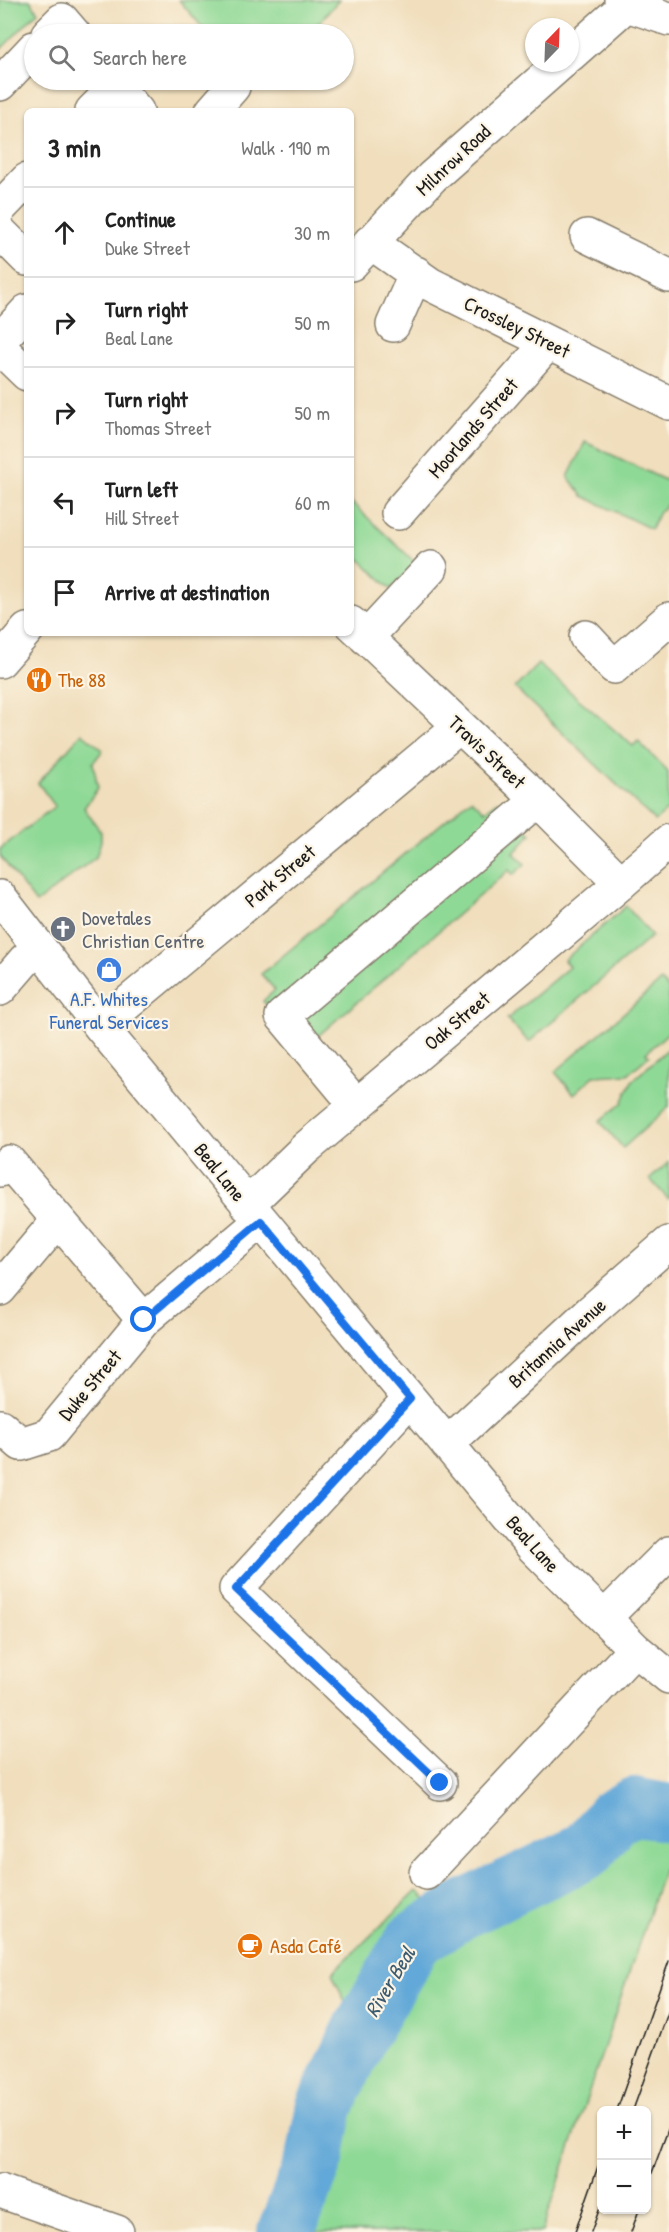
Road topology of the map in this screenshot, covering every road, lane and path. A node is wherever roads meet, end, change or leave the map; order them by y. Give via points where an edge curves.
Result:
1 (627, 2) edge
2 (669, 19) edge
3 (579, 47) edge
4 (24, 59) edge
5 (551, 72) edge
6 (0, 84) edge
7 (108, 90) edge
8 (119, 90) edge
9 (231, 90) edge
10 (94, 108) edge
11 (134, 108) edge
12 (215, 108) edge
13 (24, 183) edge
14 (0, 208) edge
15 (0, 232) edge
16 (587, 236) dead end
17 (361, 253) edge
18 (24, 256) edge
19 (416, 273) junction
20 (669, 276) edge
21 (24, 314) edge
22 (393, 325) dead end
23 (0, 340) edge
24 (548, 343) junction
25 (0, 348) edge
26 (24, 371) edge
27 (669, 403) edge
28 (398, 513) dead end
29 (430, 568) dead end
30 (669, 619) edge
31 (359, 631) edge
32 (24, 633) edge
33 (586, 637) dead end
34 (0, 661) edge
35 (460, 726) junction
36 (538, 800) junction
37 (669, 841) edge
38 (621, 884) junction
39 (0, 897) edge
40 (38, 948) junction
41 (0, 989) edge
42 (100, 1026) junction
43 (356, 1105) junction
44 (0, 1170) edge
45 (254, 1213) junction
46 (58, 1220) junction
47 (669, 1243) edge
48 (0, 1289) edge
49 (144, 1320) junction
50 (410, 1399) junction
51 (10, 1435) edge
52 (447, 1444) junction
53 (669, 1553) edge
54 (604, 1618) junction
55 (635, 1648) junction
56 (669, 1677) edge
57 (440, 1783) dead end
58 (426, 1873) dead end
59 (3, 2192) edge
60 (117, 2232) edge

1 - 2 street
1 - 3 street
4 - 6 street
5 - 17 street, Milnrow Road via 432,177
7 - 10 street
8 - 11 street
9 - 12 street
13 - 14 street
15 - 18 street
16 - 20 street
17 - 19 street, Crossley Street
19 - 22 street
19 - 24 street, Crossley Street via 430,284
21 - 23 street
24 - 27 street, Crossley Street
24 - 28 street, Moorlands Street
25 - 26 street
29 - 31 street
30 - 33 street via 614,668
31 - 35 street, Travis Street
32 - 34 street
35 - 36 street, Travis Street
35 - 42 street, Park Street
36 - 38 street, Travis Street
36 - 43 street via 282,1016
37 - 38 street, Oak Street
38 - 43 street, Oak Street
39 - 40 street, Beal Lane
40 - 41 street
40 - 42 street, Beal Lane
42 - 45 street, Beal Lane
43 - 45 street, Oak Street via 306,1148
44 - 46 street via 9,1162
45 - 49 street, Duke Street
45 - 50 street, Beal Lane
46 - 48 street
46 - 49 street
47 - 52 street, Britannia Avenue
49 - 51 street, Duke Street via 49,1435
50 - 52 street, Beal Lane
50 - 57 street via 236,1589
52 - 54 street, Beal Lane via 533,1547
53 - 54 street
54 - 55 street, Beal Lane
55 - 56 street, Beal Lane
55 - 58 street
59 - 60 street

